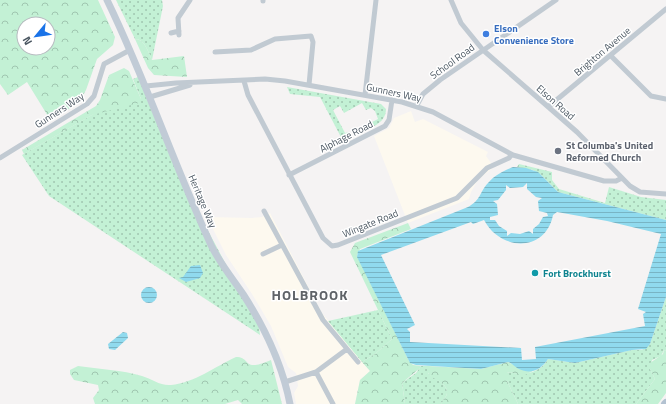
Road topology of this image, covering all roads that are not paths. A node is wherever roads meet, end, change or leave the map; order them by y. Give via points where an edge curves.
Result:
1 (107, 0) edge
2 (190, 0) edge
3 (376, 0) edge
4 (451, 0) edge
5 (556, 0) edge
6 (666, 9) edge
7 (171, 32) dead end
8 (130, 50) junction
9 (483, 50) junction
10 (215, 52) dead end
11 (611, 56) junction
12 (244, 80) junction
13 (194, 84) junction
14 (309, 85) junction
15 (146, 86) junction
16 (365, 95) junction
17 (150, 97) junction
18 (666, 99) edge
19 (392, 100) junction
20 (417, 105) junction
21 (548, 107) junction
22 (511, 155) junction
23 (0, 158) edge
24 (290, 175) junction
25 (622, 178) junction
26 (666, 194) edge
27 (264, 211) dead end
28 (282, 245) junction
29 (264, 254) dead end
30 (347, 349) junction
31 (358, 362) dead end
32 (316, 372) junction
33 (285, 382) junction
34 (290, 404) edge
35 (333, 404) edge

1 - 8 street, Heritage Way
2 - 7 street via 178,18 179,33
3 - 16 street
4 - 9 street, Elson Road via 461,23
5 - 9 street, School Road
6 - 11 street, Brighton Avenue
8 - 15 street, Heritage Way
8 - 23 street, Gunners Way via 104,64 94,96 87,104
9 - 20 street, School Road via 423,94
9 - 21 street, Elson Road
10 - 14 street via 251,50 275,38 310,36 313,42
11 - 18 street via 651,96
11 - 21 street, Brighton Avenue
12 - 13 street, Gunners Way
12 - 14 street, Gunners Way via 265,79
12 - 24 street, Wingate Road via 248,95
13 - 15 street, Gunners Way
13 - 17 street, Gunners Way
14 - 16 street, Gunners Way
15 - 17 street, Heritage Way
16 - 19 street, Gunners Way
17 - 33 street, Heritage Way via 212,247 269,338
19 - 20 street, Gunners Way
19 - 24 street, Alphage Road via 389,120 384,126
20 - 22 street, Gunners Way
21 - 25 street, Elson Road via 577,132
22 - 24 street, Wingate Road via 485,170 457,198 334,246 325,241
22 - 25 street, Gunners Way via 604,181
25 - 26 street, Elson Road via 638,191
27 - 28 street
28 - 29 street
28 - 30 street via 320,316
30 - 31 street
30 - 32 street
32 - 33 street
32 - 35 street
33 - 34 street, Heritage Way

